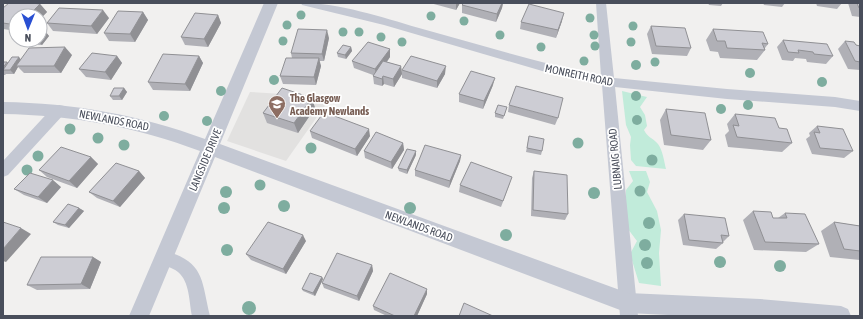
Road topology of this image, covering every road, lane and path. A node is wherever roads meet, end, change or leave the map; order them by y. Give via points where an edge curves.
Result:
1 (271, 3) edge
2 (306, 3) edge
3 (601, 3) edge
4 (608, 82) junction
5 (860, 106) edge
6 (3, 108) edge
7 (59, 110) junction
8 (210, 148) junction
9 (3, 171) edge
10 (163, 258) junction
11 (628, 309) edge
12 (139, 316) edge
13 (201, 316) edge
14 (841, 316) edge

1 - 8 street, LANGSIDE DRIVE
2 - 4 street, MONREITH ROAD via 385,22 556,71
3 - 4 street, LUBNAIG ROAD
4 - 5 street, MONREITH ROAD
4 - 11 street, LUBNAIG ROAD
6 - 7 street, NEWLANDS ROAD
7 - 8 street, NEWLANDS ROAD via 130,122 168,132
7 - 9 street
8 - 10 street, LANGSIDE DRIVE
8 - 11 street, NEWLANDS ROAD
10 - 12 street, LANGSIDE DRIVE
10 - 13 street via 176,260 189,271
11 - 14 street, NEWLANDS ROAD via 760,309

